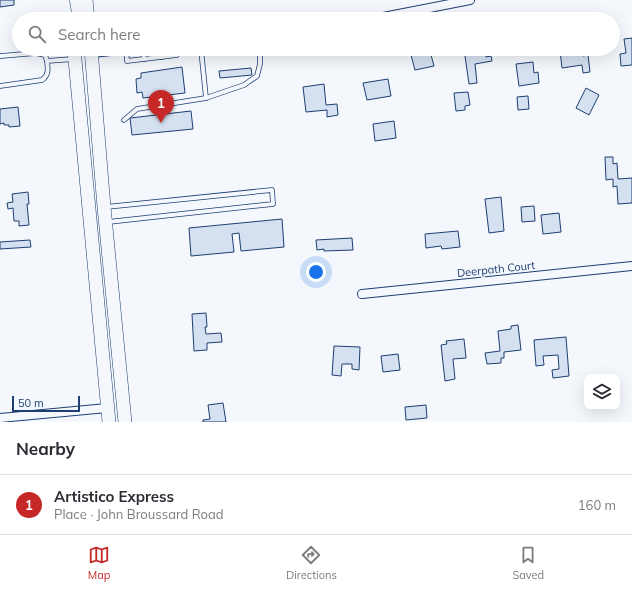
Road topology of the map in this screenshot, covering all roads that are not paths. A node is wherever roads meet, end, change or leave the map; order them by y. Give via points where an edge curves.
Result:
1 (70, 0) edge
2 (76, 0) edge
3 (86, 0) edge
4 (470, 0) edge
5 (71, 12) edge
6 (78, 12) edge
7 (87, 12) edge
8 (409, 12) edge
9 (12, 55) edge
10 (2, 56) dead end
11 (46, 56) edge
12 (67, 56) edge
13 (83, 56) edge
14 (84, 56) edge
15 (127, 56) edge
16 (144, 56) edge
17 (170, 56) edge
18 (202, 56) edge
19 (260, 56) edge
20 (162, 57) joint
21 (144, 59) junction
22 (48, 61) junction
23 (0, 86) edge
24 (206, 98) junction
25 (124, 120) dead end
26 (104, 207) junction
27 (106, 223) junction
28 (632, 266) edge
29 (362, 294) dead end
30 (107, 408) junction
31 (0, 418) edge
32 (109, 422) edge
33 (125, 422) edge

1 - 5 main road
2 - 6 main road
3 - 7 main road
4 - 8 street
9 - 10 lane
11 - 22 lane
12 - 22 lane
13 - 30 main road
14 - 26 main road
15 - 21 lane via 127,60
16 - 21 lane
17 - 20 lane
18 - 24 lane
19 - 24 lane via 257,76 244,85
20 - 21 lane
22 - 23 lane via 47,75 42,80
24 - 25 lane via 137,109
26 - 27 main road
26 - 27 lane via 272,190 273,197 273,204
27 - 33 main road
28 - 29 street, Deerpath Court
30 - 31 street
30 - 32 main road

